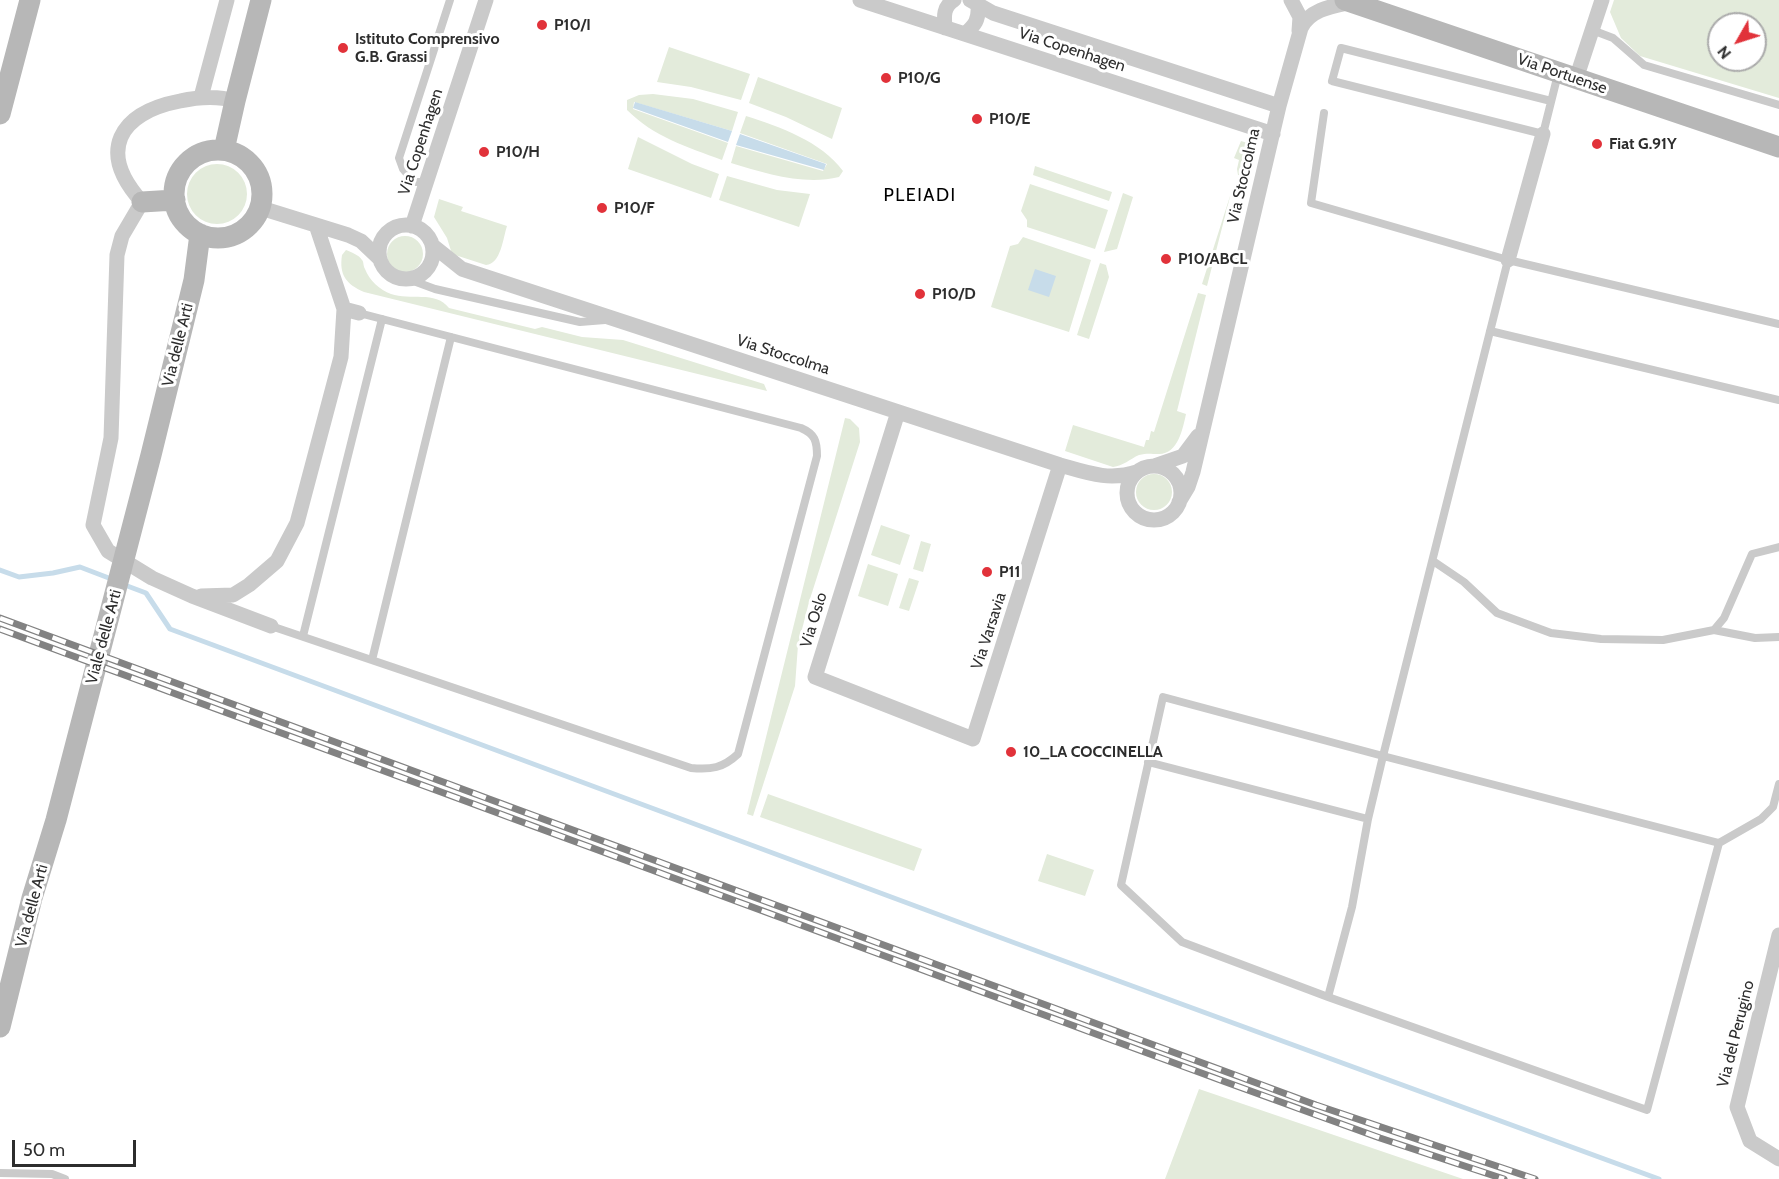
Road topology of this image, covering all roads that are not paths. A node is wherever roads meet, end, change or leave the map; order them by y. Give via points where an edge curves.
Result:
1 (30, 0) edge
2 (227, 0) edge
3 (261, 0) edge
4 (450, 0) edge
5 (486, 0) edge
6 (860, 0) edge
7 (954, 0) edge
8 (1291, 0) edge
9 (1602, 0) edge
10 (1349, 1) edge
11 (974, 3) edge
12 (945, 28) junction
13 (1592, 30) junction
14 (965, 34) junction
15 (1299, 35) junction
16 (1567, 75) junction
17 (201, 97) junction
18 (235, 101) junction
19 (1551, 101) junction
20 (1779, 105) edge
21 (1279, 106) junction
22 (1324, 113) dead end
23 (0, 114) edge
24 (1273, 134) junction
25 (1543, 134) junction
26 (1779, 147) edge
27 (225, 150) junction
28 (426, 182) junction
29 (175, 200) junction
30 (141, 202) junction
31 (261, 208) junction
32 (316, 225) junction
33 (412, 226) junction
34 (389, 232) junction
35 (200, 234) junction
36 (348, 235) junction
37 (432, 246) junction
38 (380, 259) junction
39 (1508, 260) junction
40 (462, 269) junction
41 (425, 271) junction
42 (408, 279) junction
43 (352, 311) junction
44 (382, 319) junction
45 (615, 319) junction
46 (1779, 324) edge
47 (1490, 331) junction
48 (451, 337) junction
49 (1779, 400) edge
50 (897, 412) junction
51 (1202, 431) junction
52 (152, 455) joint
53 (1060, 465) junction
54 (1154, 466) junction
55 (1137, 472) junction
56 (1092, 475) junction
57 (1128, 499) junction
58 (1179, 502) junction
59 (1779, 547) edge
60 (1433, 561) junction
61 (192, 596) junction
62 (271, 626) joint
63 (1714, 630) junction
64 (303, 636) junction
65 (1779, 637) edge
66 (372, 660) junction
67 (973, 739) joint
68 (1383, 756) junction
69 (1148, 762) junction
70 (1779, 784) edge
71 (1368, 819) junction
72 (56, 820) joint
73 (1719, 843) junction
74 (1779, 935) edge
75 (1328, 997) junction
76 (0, 1027) edge
77 (1779, 1159) edge
78 (0, 1173) edge
79 (65, 1179) edge

1 - 23 street
2 - 17 street
3 - 18 street
4 - 28 lane via 399,158 414,182
5 - 28 street, Via Copenhagen
6 - 12 street, Via Copenhagen
7 - 12 street via 944,14
8 - 15 street, Via Stoccolma via 1300,17
9 - 13 street
10 - 15 street, Via Stoccolma via 1312,15 1305,20
10 - 16 street, Via Portuense
11 - 14 street via 979,17
11 - 21 street, Via Copenhagen via 993,13
12 - 14 street, Via Copenhagen
13 - 16 street
13 - 20 lane via 1613,38 1644,65
14 - 24 street, Via Copenhagen
15 - 21 street, Via Stoccolma
16 - 19 lane
16 - 26 street, Via Portuense
17 - 18 street
17 - 30 street via 150,108 136,117 120,138 117,150 121,171
18 - 27 street
19 - 25 lane
19 - 25 lane via 1341,48 1332,81
21 - 24 street, Via Stoccolma
22 - 39 lane via 1311,203
24 - 51 street, Via Stoccolma
25 - 39 street
27 - 29 street via 198,154 187,162 179,174
27 - 31 street via 248,160 256,170 263,195
28 - 33 street, Via Copenhagen
29 - 30 street
29 - 35 street via 183,220
30 - 61 street via 122,236 117,255 111,438 93,525 108,551 152,578
31 - 32 street
31 - 35 street via 243,231 229,237
32 - 36 street
32 - 43 street
33 - 34 street
33 - 37 street via 427,236
34 - 36 street via 376,236
34 - 38 street via 380,247
35 - 52 street, Via delle Arti via 194,280
36 - 38 street
37 - 40 street, Via Stoccolma
37 - 41 street via 431,261
38 - 42 street via 391,275
39 - 46 lane
39 - 47 lane
40 - 41 street, Via Stoccolma
40 - 45 street, Via Stoccolma
41 - 42 street
42 - 45 lane via 435,289 580,322
43 - 44 lane
43 - 61 street via 297,523 277,561 233,595
44 - 48 lane
44 - 64 lane
45 - 50 street, Via Stoccolma
47 - 49 lane
47 - 60 lane
48 - 66 lane
48 - 66 lane via 801,428 817,441 817,456 738,754 718,768 691,768
50 - 53 street, Via Stoccolma
50 - 67 street, Via Oslo via 815,677
51 - 54 street, Via Stoccolma via 1183,456
51 - 58 street, Via Stoccolma via 1194,472
52 - 72 street, Viale delle Arti
53 - 56 street, Via Stoccolma
53 - 67 street, Via Varsavia
54 - 55 street
54 - 58 street via 1176,477 1180,485
55 - 56 street, Via Stoccolma via 1120,478
55 - 57 street via 1128,484
56 - 57 street, Via Stoccolma
57 - 58 street via 1137,514 1153,520 1169,515
59 - 63 lane via 1752,554 1724,618
60 - 63 lane via 1464,582 1497,614 1551,633 1663,640
60 - 68 lane
61 - 62 street
62 - 64 lane
63 - 65 lane via 1755,638
64 - 66 lane
68 - 69 lane via 1163,697
68 - 71 lane
68 - 73 lane
69 - 71 lane
69 - 75 lane via 1121,885 1182,942
70 - 73 lane via 1773,807 1761,819
71 - 75 lane via 1352,907
72 - 76 street, Via delle Arti
73 - 75 lane via 1647,1110
74 - 77 street, Via del Perugino via 1737,1107 1749,1141
78 - 79 lane via 52,1174

